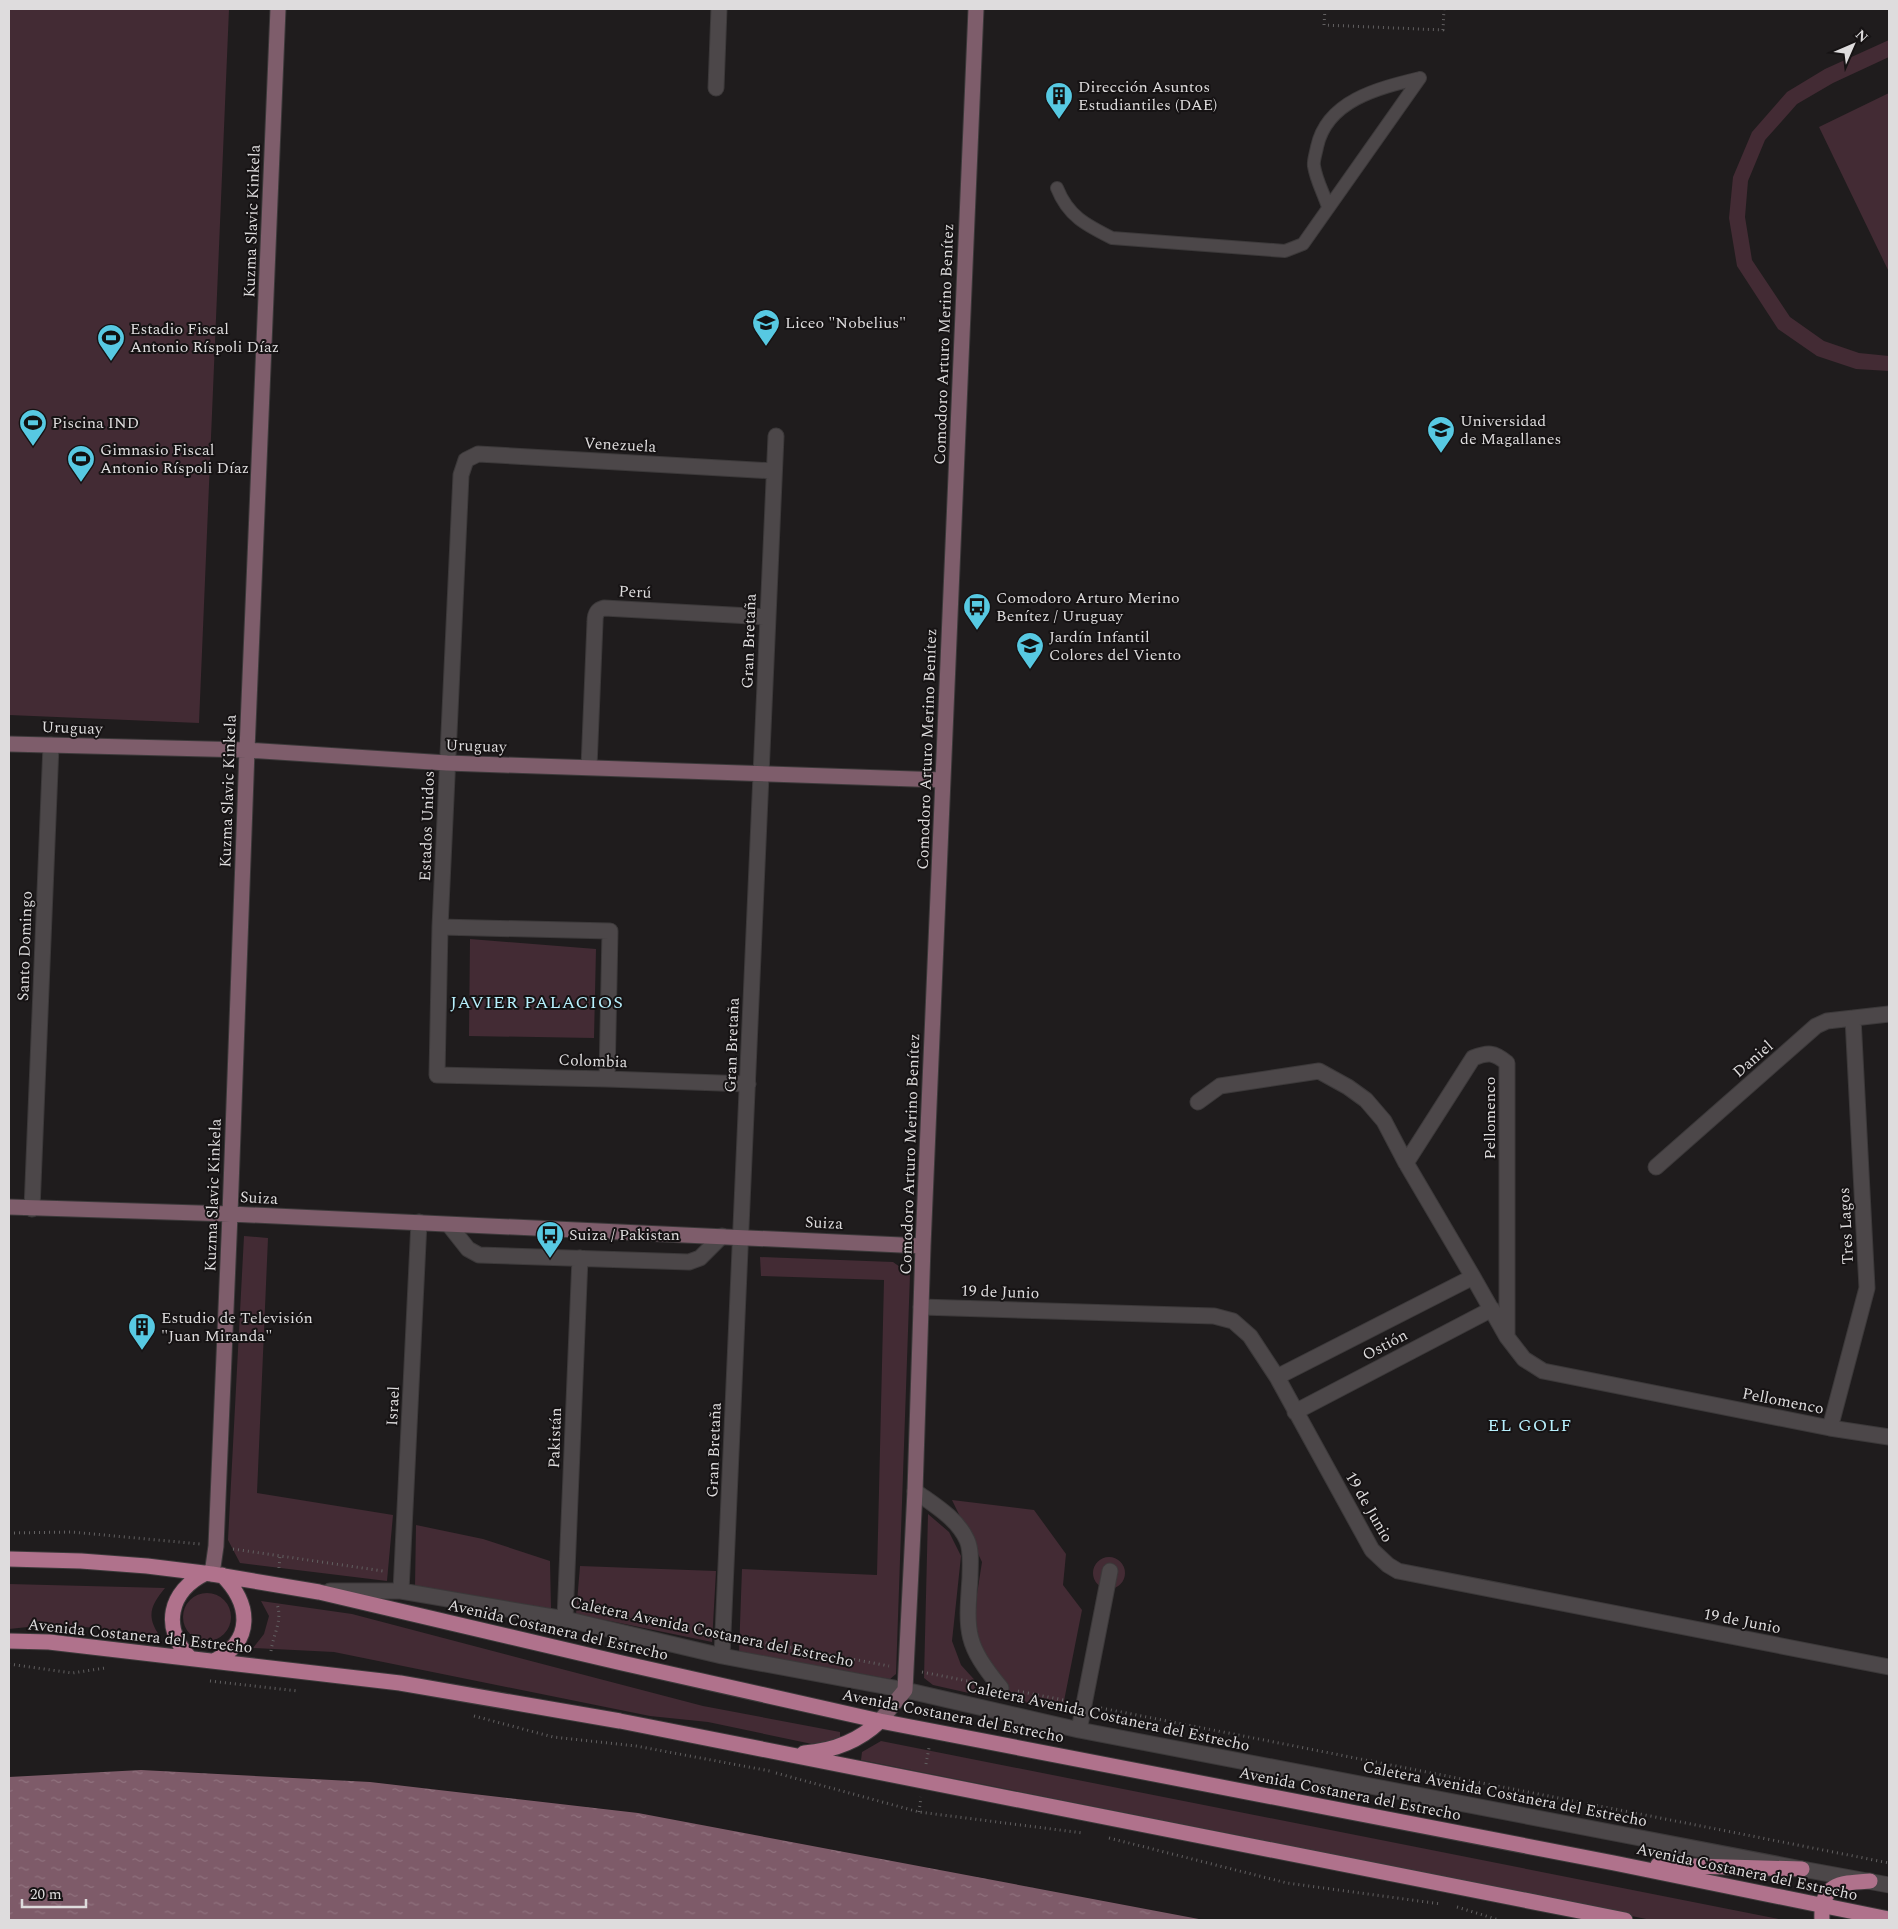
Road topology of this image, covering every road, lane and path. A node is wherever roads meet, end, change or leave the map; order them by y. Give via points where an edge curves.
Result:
1 (278, 9) edge
2 (719, 9) edge
3 (976, 9) edge
4 (1325, 9) edge
5 (1444, 9) edge
6 (716, 88) dead end
7 (1057, 188) dead end
8 (1328, 206) junction
9 (776, 436) dead end
10 (466, 460) joint
11 (774, 471) junction
12 (768, 618) junction
13 (9, 744) edge
14 (51, 745) junction
15 (247, 750) junction
16 (447, 763) junction
17 (589, 767) junction
18 (761, 773) junction
19 (943, 780) junction
20 (440, 927) junction
21 (1889, 1014) edge
22 (1853, 1018) junction
23 (436, 1075) joint
24 (607, 1079) junction
25 (748, 1084) junction
26 (1198, 1102) dead end
27 (1406, 1164) junction
28 (1656, 1167) dead end
29 (9, 1207) edge
30 (32, 1209) junction
31 (230, 1214) junction
32 (419, 1222) junction
33 (448, 1225) junction
34 (722, 1236) junction
35 (741, 1237) junction
36 (923, 1246) junction
37 (580, 1258) junction
38 (1474, 1277) junction
39 (921, 1307) junction
40 (1492, 1309) junction
41 (1507, 1337) junction
42 (1277, 1377) junction
43 (1295, 1412) junction
44 (1830, 1428) junction
45 (1889, 1437) edge
46 (915, 1491) junction
47 (280, 1556) dead end
48 (9, 1559) edge
49 (1110, 1571) dead end
50 (214, 1574) junction
51 (277, 1584) junction
52 (401, 1591) junction
53 (319, 1592) junction
54 (565, 1619) junction
55 (9, 1641) edge
56 (722, 1656) junction
57 (190, 1658) junction
58 (214, 1661) junction
59 (9, 1664) edge
60 (108, 1667) dead end
61 (1889, 1667) edge
62 (269, 1668) junction
63 (207, 1681) dead end
64 (1001, 1688) dead end
65 (266, 1689) junction
66 (905, 1690) junction
67 (300, 1692) dead end
68 (472, 1715) dead end
69 (880, 1721) junction
70 (1080, 1730) junction
71 (788, 1754) junction
72 (1086, 1834) dead end
73 (1105, 1837) dead end
74 (1614, 1863) junction
75 (1802, 1869) junction
76 (1870, 1881) junction
77 (1889, 1885) edge
78 (1443, 1904) dead end
79 (1452, 1906) dead end
80 (1822, 1913) edge
81 (1889, 1919) edge
82 (1499, 1920) edge
83 (1625, 1920) edge

1 - 15 street, Kuzma Slavic Kinkela
2 - 6 street
3 - 19 street, Comodoro Arturo Merino Benítez
4 - 5 path via 1324,25 1443,30
7 - 8 lane via 1068,210 1112,238 1285,251 1302,244
8 - 8 lane via 1351,174 1420,78 1362,95 1339,110 1320,134 1313,165
9 - 11 street, Gran Bretaña
10 - 11 street, Venezuela via 478,454
10 - 16 street, Estados Unidos via 461,475
11 - 12 street, Gran Bretaña
12 - 17 street, Perú via 604,608 598,611 594,622
12 - 18 street, Gran Bretaña
13 - 14 street, Uruguay
14 - 15 street, Uruguay
14 - 30 street, Santo Domingo
15 - 16 street, Uruguay
15 - 31 street, Kuzma Slavic Kinkela
16 - 17 street, Uruguay
16 - 20 street, Estados Unidos
17 - 18 street, Uruguay
18 - 19 street, Uruguay
18 - 25 street, Gran Bretaña
19 - 36 street, Comodoro Arturo Merino Benítez
20 - 23 street, Estados Unidos
20 - 24 street via 610,931
21 - 22 street, Daniel
22 - 28 street, Daniel via 1827,1021 1816,1026
22 - 44 street, Tres Lagos via 1866,1288
23 - 24 street, Colombia
24 - 25 street, Colombia
25 - 35 street, Gran Bretaña
26 - 27 street, Pellomenco via 1220,1086 1319,1071 1366,1100 1384,1121
27 - 38 street, Pellomenco
27 - 41 street, Pellomenco via 1472,1058 1486,1052 1507,1062
29 - 30 street, Suiza
30 - 31 street, Suiza
31 - 32 street, Suiza
31 - 50 street, Kuzma Slavic Kinkela
32 - 33 street, Suiza
32 - 52 street, Israel
33 - 34 street, Suiza
33 - 37 street via 468,1249 479,1254
34 - 35 street, Suiza
34 - 37 street via 700,1258 689,1262
35 - 36 street, Suiza
35 - 56 street, Gran Bretaña
36 - 39 street, Comodoro Arturo Merino Benítez
37 - 54 street, Pakistán
38 - 40 street, Pellomenco
38 - 42 street, Ostión
39 - 42 street, 19 de Junio via 1224,1318 1238,1324 1250,1336
39 - 46 street, Comodoro Arturo Merino Benítez
40 - 41 street, Pellomenco
40 - 43 street, Ostión
41 - 44 street, Pellomenco via 1524,1359 1543,1371
42 - 43 street, 19 de Junio
43 - 61 street, 19 de Junio via 1372,1550 1398,1571
44 - 45 street, Pellomenco
46 - 64 street via 956,1522 968,1542 969,1636 977,1656
46 - 66 street, Comodoro Arturo Merino Benítez
47 - 51 path
48 - 50 main road, Avenida Costanera del Estrecho via 81,1561
49 - 70 street
50 - 51 main road, Avenida Costanera del Estrecho
50 - 57 main road via 190,1584 175,1604 172,1628
50 - 58 main road via 236,1592 241,1601 244,1622 232,1650
51 - 53 main road, Avenida Costanera del Estrecho
51 - 62 path via 279,1624 272,1642
52 - 53 street, Caletera Avenida Costanera del Estrecho
52 - 54 street, Caletera Avenida Costanera del Estrecho
53 - 69 main road, Avenida Costanera del Estrecho
54 - 56 street, Caletera Avenida Costanera del Estrecho
55 - 57 main road, Avenida Costanera del Estrecho via 49,1642
56 - 66 street, Caletera Avenida Costanera del Estrecho
57 - 58 main road, Avenida Costanera del Estrecho
58 - 62 main road, Avenida Costanera del Estrecho
59 - 60 path via 72,1673
62 - 65 path
62 - 71 main road, Avenida Costanera del Estrecho via 400,1683
63 - 65 path
65 - 67 path
66 - 69 street
66 - 70 street, Caletera Avenida Costanera del Estrecho
68 - 72 path via 553,1737 636,1746 778,1773 919,1812
69 - 71 main road via 843,1745 817,1752
69 - 74 main road, Avenida Costanera del Estrecho
70 - 75 street, Caletera Avenida Costanera del Estrecho
71 - 83 main road, Avenida Costanera del Estrecho
73 - 78 path via 1287,1883
74 - 75 main road
74 - 80 main road, Avenida Costanera del Estrecho
75 - 76 street, Caletera Avenida Costanera del Estrecho
76 - 77 street, Caletera Avenida Costanera del Estrecho
76 - 80 main road via 1836,1885 1830,1889
79 - 82 path
80 - 81 main road, Avenida Costanera del Estrecho

